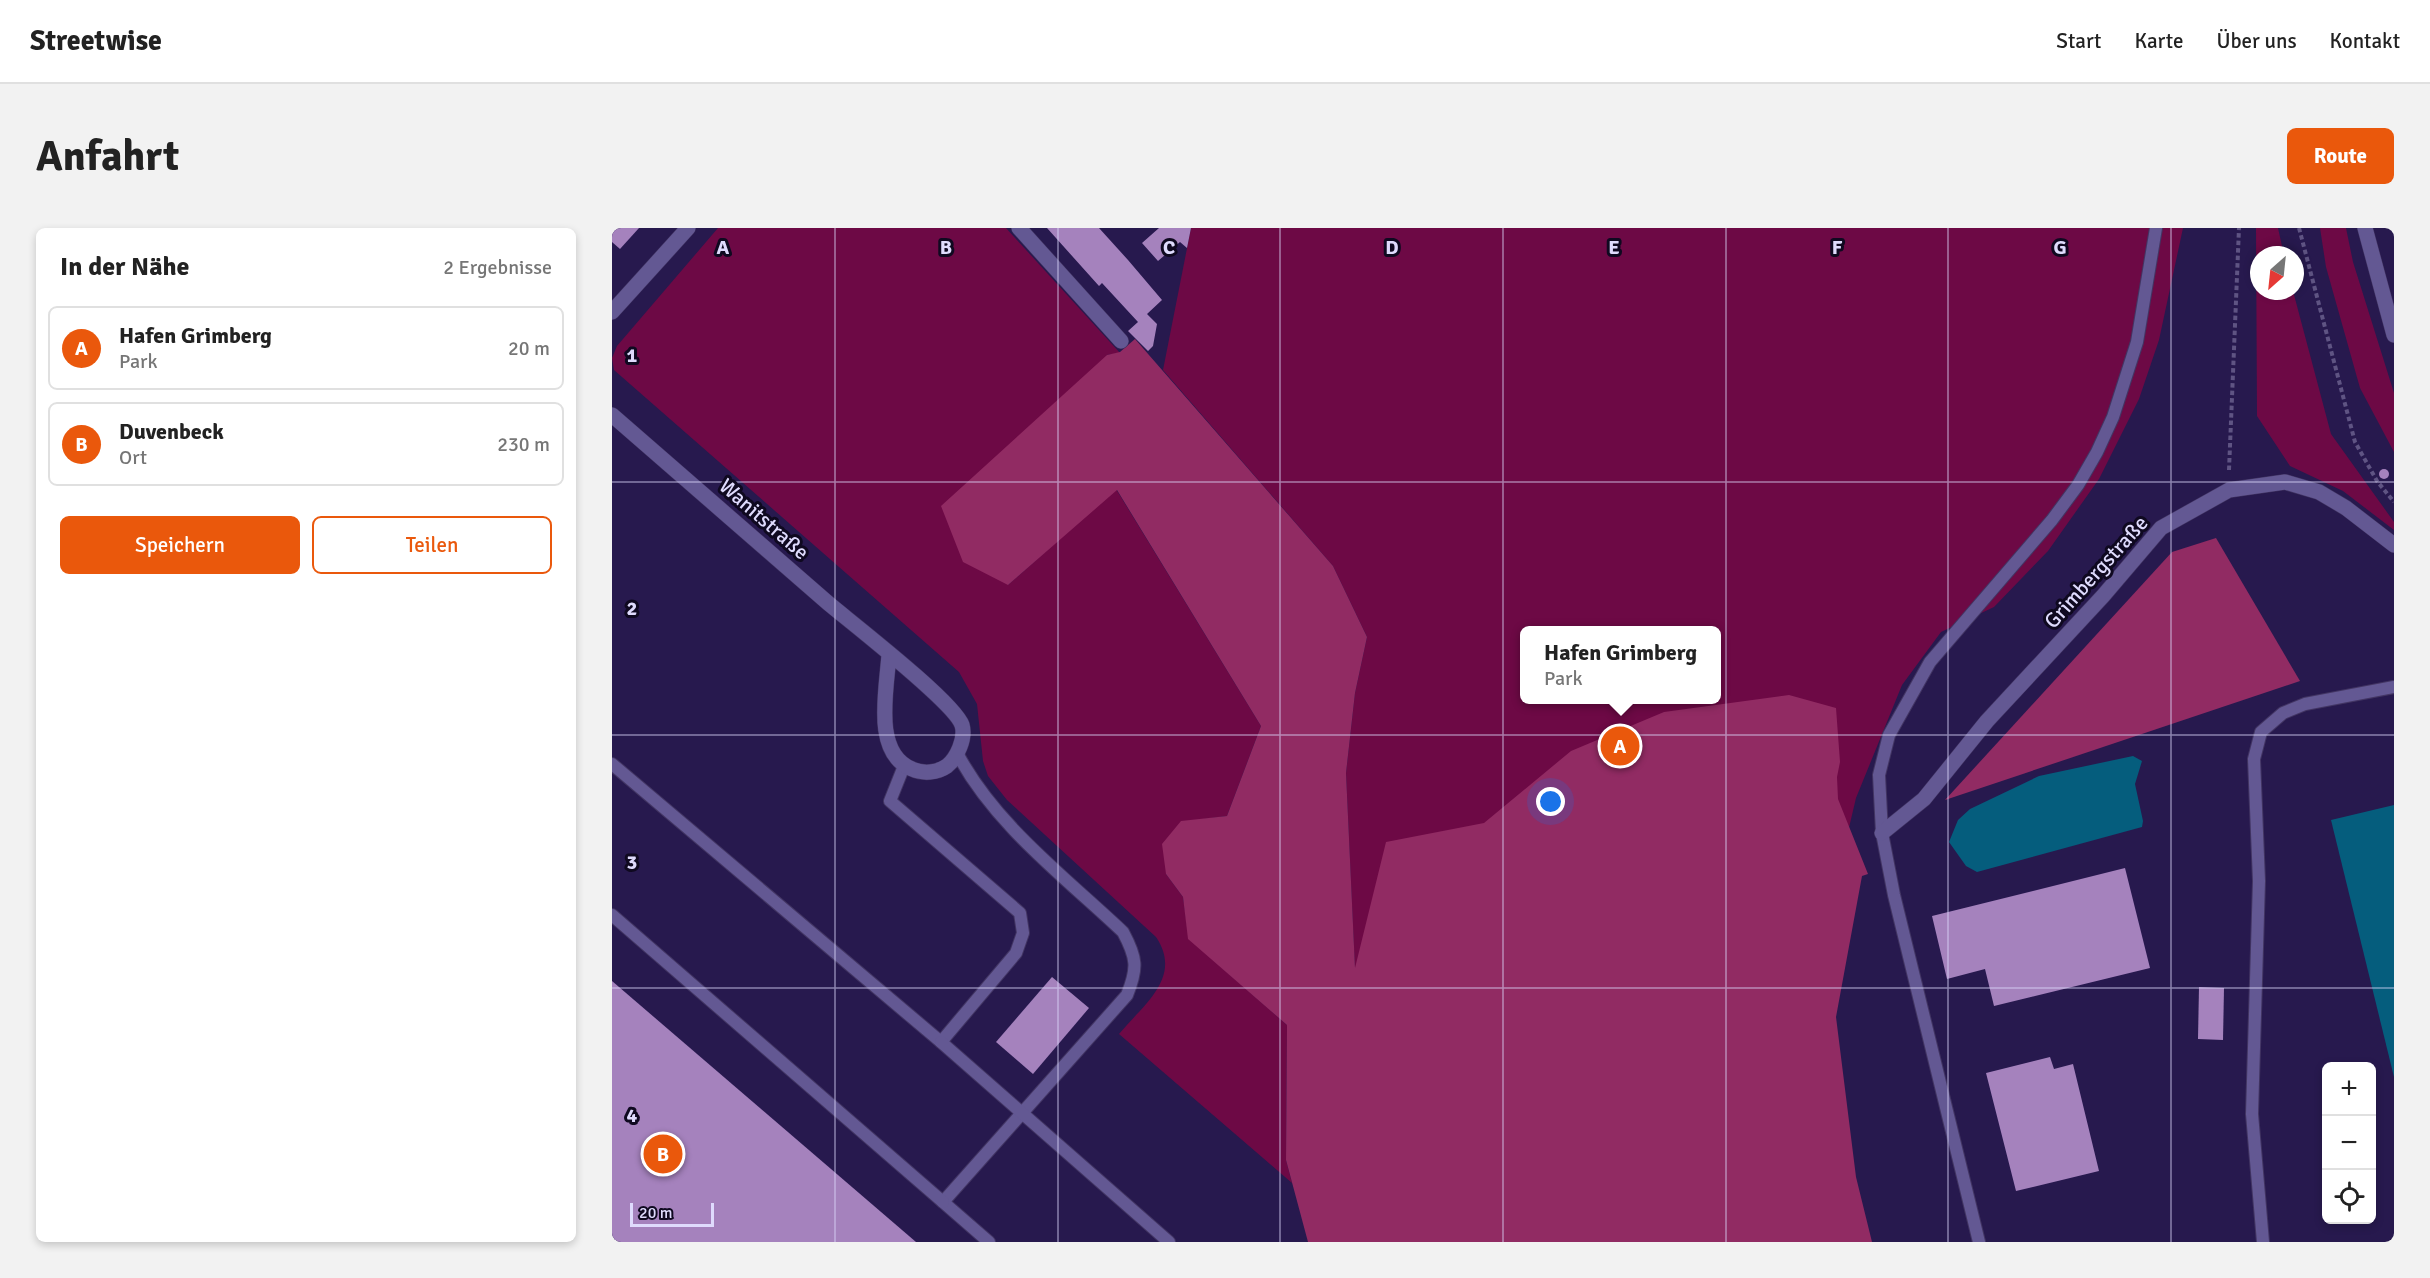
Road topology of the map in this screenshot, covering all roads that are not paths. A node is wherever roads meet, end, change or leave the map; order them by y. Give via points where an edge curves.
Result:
1 (688, 228) edge
2 (1019, 228) edge
3 (2156, 228) edge
4 (2365, 228) edge
5 (615, 304) edge
6 (2394, 335) edge
7 (1121, 341) dead end
8 (612, 415) edge
9 (2394, 545) edge
10 (889, 654) junction
11 (2394, 687) edge
12 (957, 753) junction
13 (612, 764) edge
14 (904, 766) junction
15 (1882, 833) junction
16 (612, 915) edge
17 (941, 1042) junction
18 (1023, 1114) junction
19 (943, 1202) junction
20 (989, 1242) edge
21 (1169, 1242) edge
22 (1979, 1242) edge
23 (2263, 1242) edge

1 - 5 street
2 - 7 street
3 - 15 lane via 2137,342 2113,417 2078,485 1930,662 1888,735 1879,776
4 - 6 street
8 - 10 street, Wanitstraße
9 - 15 street, Grimbergstraße via 2319,492 2284,483 2229,490 2161,528 1986,722 1924,799
10 - 12 street, Wanitstraße via 953,711 962,726 963,738
10 - 14 street via 885,735 890,750
11 - 23 lane via 2305,704 2283,713 2261,732 2256,750 2259,881 2252,1114
12 - 14 street via 947,766 935,771 919,772
12 - 18 lane via 973,783 996,811 1123,932 1135,953 1135,976 1127,995
13 - 17 lane
14 - 17 lane via 890,801 1020,913 1023,933 1016,953
15 - 22 lane
16 - 19 lane
17 - 18 lane
18 - 19 lane
18 - 21 lane
19 - 20 lane

